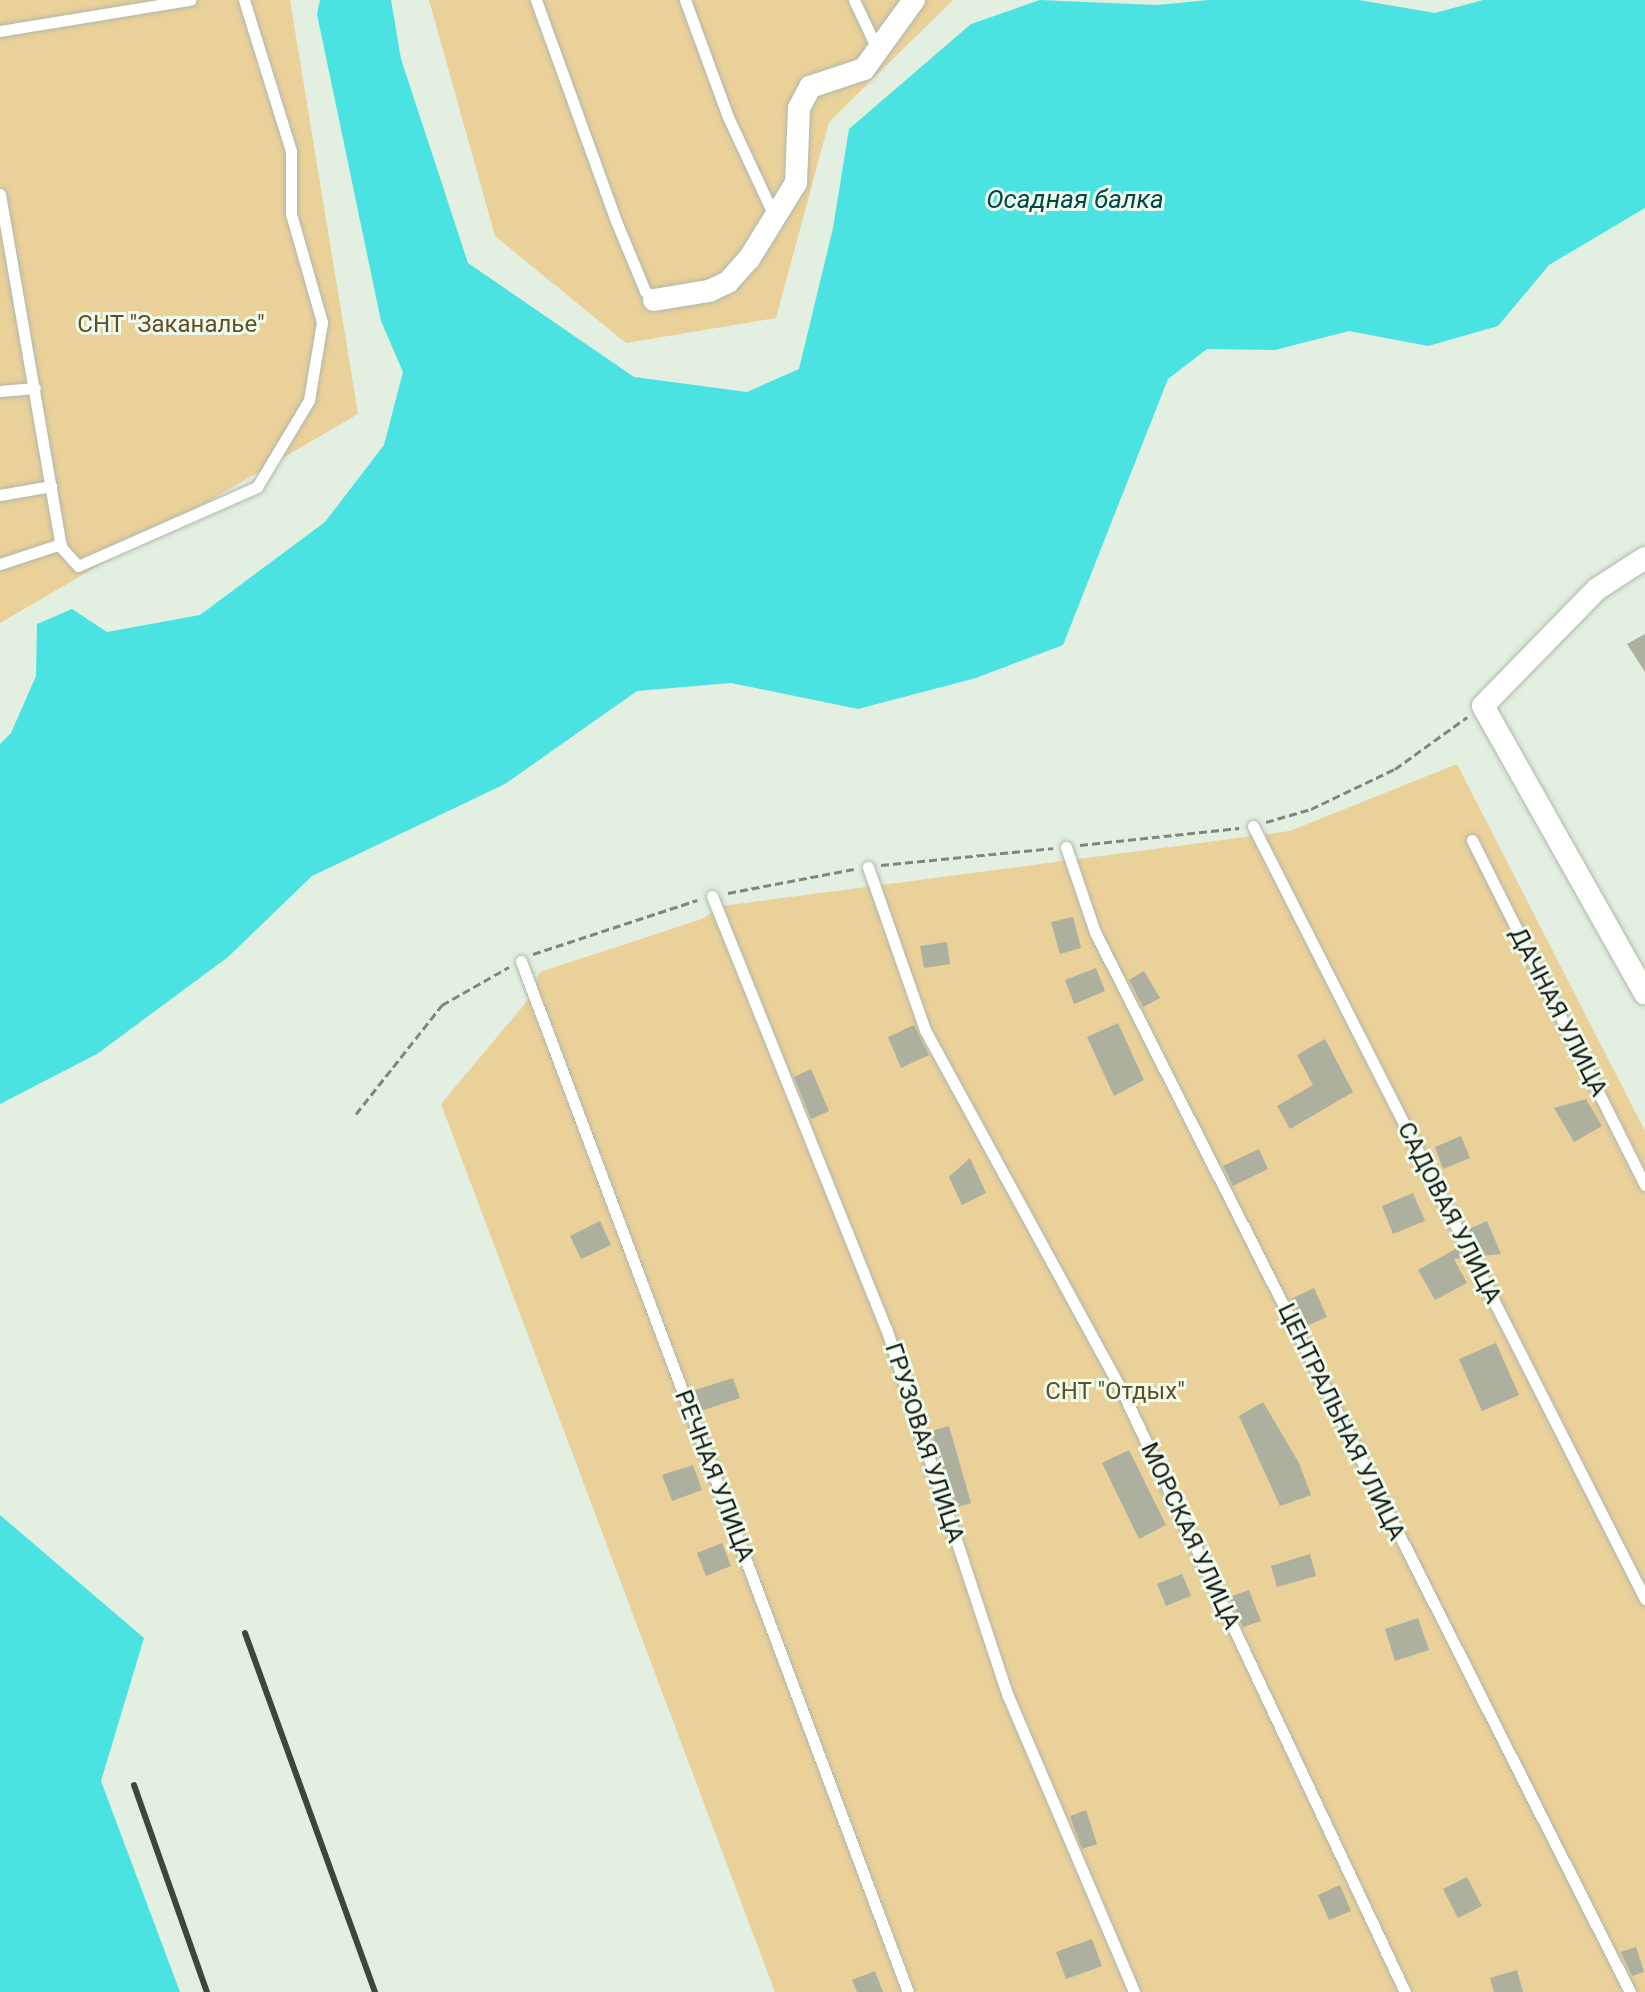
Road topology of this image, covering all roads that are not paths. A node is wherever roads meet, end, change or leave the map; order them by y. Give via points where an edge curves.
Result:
1 (190, 0) edge
2 (244, 0) edge
3 (536, 0) edge
4 (685, 0) edge
5 (854, 0) edge
6 (914, 0) edge
7 (0, 31) edge
8 (879, 54) junction
9 (0, 194) edge
10 (776, 220) junction
11 (15, 274) junction
12 (0, 276) edge
13 (654, 300) joint
14 (35, 388) junction
15 (0, 391) edge
16 (51, 486) junction
17 (0, 495) edge
18 (61, 544) junction
19 (1645, 558) edge
20 (0, 564) edge
21 (1253, 826) road end
22 (1472, 840) dead end
23 (1066, 847) road end
24 (868, 867) road end
25 (712, 896) road end
26 (521, 961) road end
27 (1645, 993) edge
28 (1645, 1185) edge
29 (1645, 1599) edge
30 (908, 1992) edge
31 (1134, 1992) edge
32 (1405, 1992) edge
33 (1630, 1992) edge

1 - 7 lane
2 - 18 lane via 291,151 291,214 322,322 309,400 257,487 78,566
3 - 13 lane via 616,221 645,291
4 - 10 lane via 728,117
5 - 8 lane
6 - 8 street
8 - 10 street via 864,69 810,87 799,108 796,183
9 - 11 lane
10 - 13 street via 728,282 709,291
11 - 12 lane
11 - 14 lane
14 - 15 lane
14 - 16 lane
16 - 17 lane
16 - 18 lane
18 - 20 lane
19 - 27 street via 1597,589 1483,706
21 - 29 lane, САДОВАЯ УЛИЦА
22 - 28 lane, ДАЧНАЯ УЛИЦА
23 - 33 lane, ЦЕНТРАЛЬНАЯ УЛИЦА via 1095,932
24 - 32 lane, МОРСКАЯ УЛИЦА via 925,1030 1122,1391
25 - 31 lane, ГРУЗОВАЯ УЛИЦА via 886,1328 1008,1696
26 - 30 lane, РЕЧНАЯ УЛИЦА

